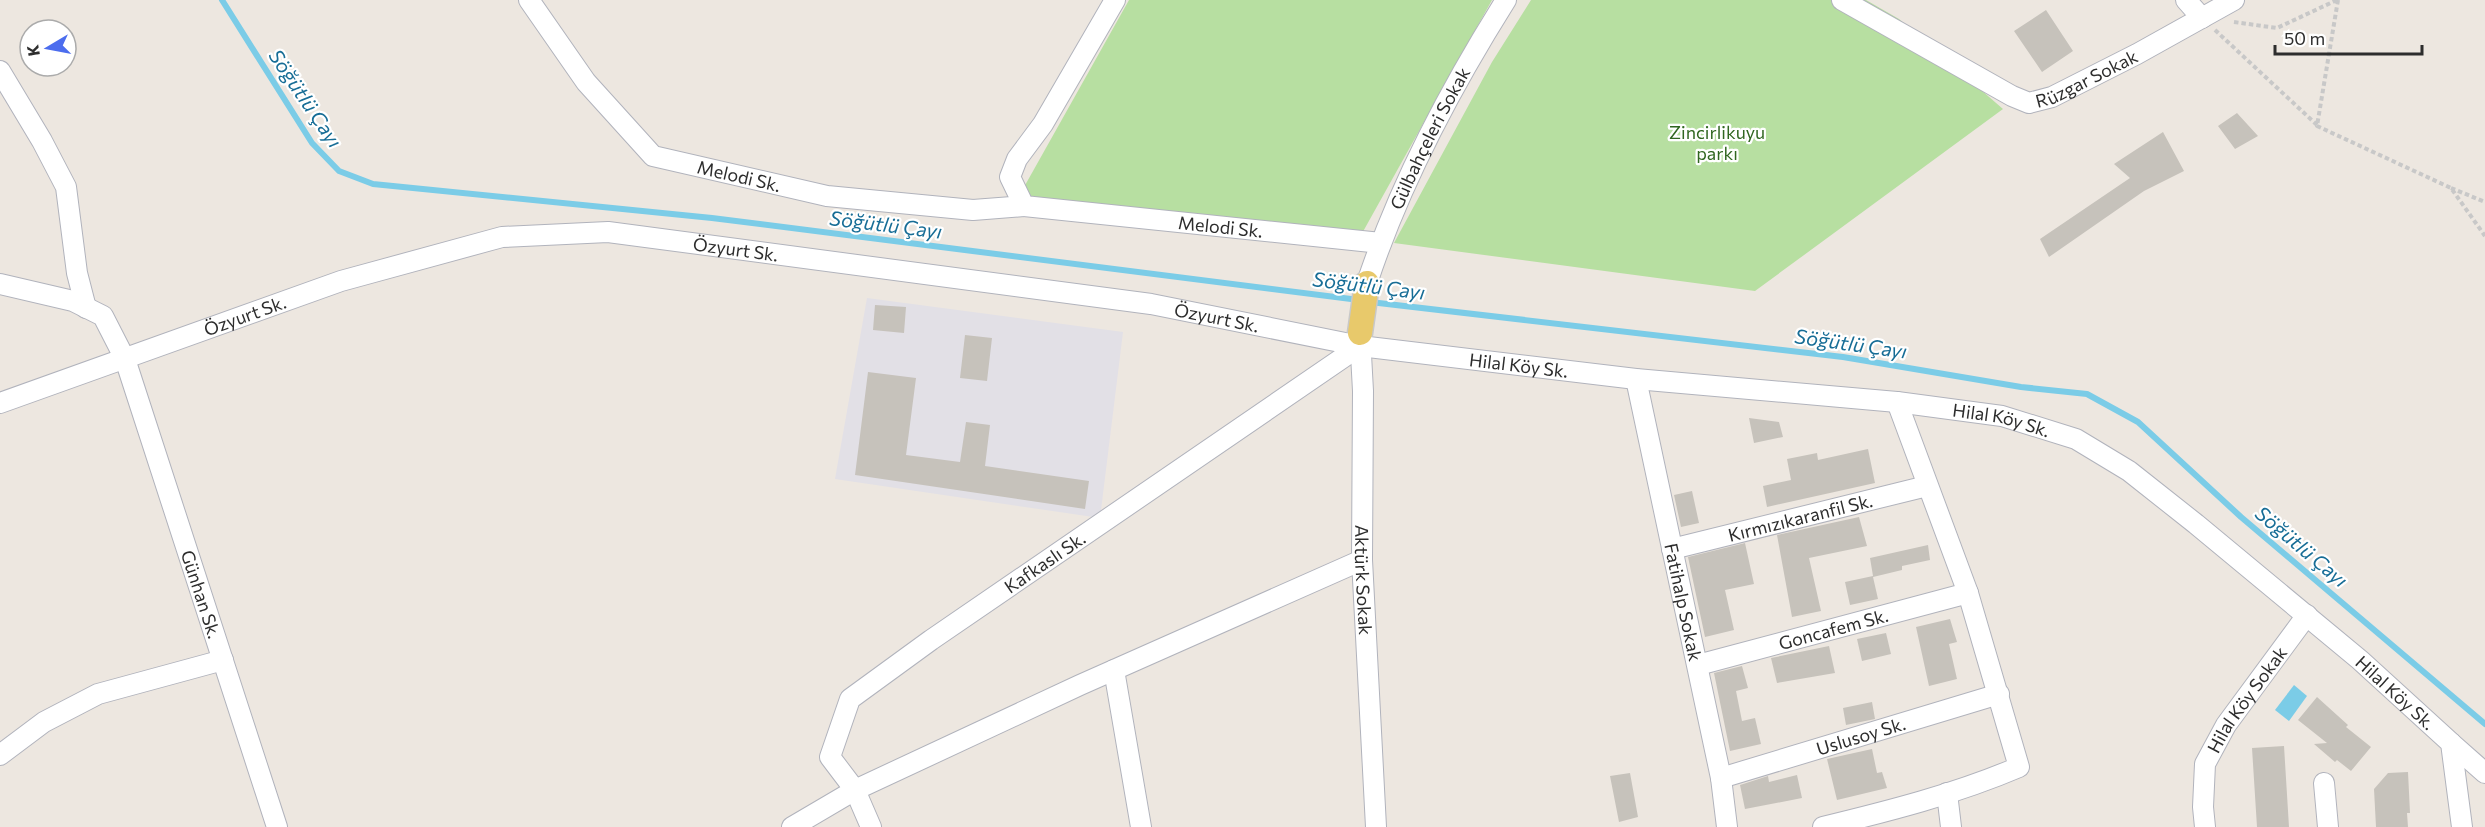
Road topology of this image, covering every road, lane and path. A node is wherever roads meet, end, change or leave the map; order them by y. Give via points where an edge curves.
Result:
1 (529, 0) edge
2 (1115, 0) edge
3 (1506, 0) edge
4 (1842, 0) edge
5 (2186, 0) edge
6 (2234, 0) edge
7 (2338, 0) edge
8 (2202, 18) junction
9 (0, 71) edge
10 (2317, 126) junction
11 (2451, 188) junction
12 (2485, 202) edge
13 (1024, 206) junction
14 (2485, 236) edge
15 (1381, 243) junction
16 (1367, 283) joint
17 (0, 284) edge
18 (86, 308) junction
19 (1360, 339) junction
20 (125, 359) junction
21 (1636, 379) junction
22 (1897, 402) junction
23 (0, 403) edge
24 (1927, 486) junction
25 (1672, 549) junction
26 (1362, 560) junction
27 (1968, 593) junction
28 (2307, 615) junction
29 (223, 660) junction
30 (1698, 665) junction
31 (1114, 670) junction
32 (1999, 694) junction
33 (2451, 743) junction
34 (0, 755) edge
35 (2485, 773) edge
36 (1721, 778) junction
37 (2324, 783) dead end
38 (855, 790) junction
39 (1947, 793) junction
40 (277, 827) edge
41 (792, 827) edge
42 (871, 827) edge
43 (1141, 827) edge
44 (1376, 827) edge
45 (1727, 827) edge
46 (1823, 827) edge
47 (1951, 827) edge
48 (2205, 827) edge
49 (2328, 827) edge
50 (2462, 827) edge

1 - 13 street, Melodi Sk. via 586,82 653,156 827,196 974,210
2 - 13 street via 1043,124 1017,159 1010,177
3 - 15 street, Gülbahçeleri Sokak via 1474,50 1398,197
4 - 8 street, Rüzgar Sokak via 2030,103 2052,97
5 - 8 street
6 - 8 street, Rüzgar Sokak
7 - 8 path via 2277,28
7 - 10 path
8 - 10 path
9 - 18 street via 66,187 76,273
10 - 11 path
11 - 12 path
11 - 14 path
13 - 15 street, Melodi Sk.
15 - 16 street, Gülbahçeleri Sokak
16 - 19 main road
17 - 18 street, Günhan Sk. via 73,301
18 - 20 street, Günhan Sk. via 103,316
19 - 20 street, Özyurt Sk. via 1151,304 608,232 502,237 341,281
19 - 21 street, Hilal Köy Sk.
19 - 26 street, Aktürk Sokak
19 - 38 street, Kafkaslı Sk. via 850,699 830,757
20 - 23 street
20 - 29 street, Günhan Sk.
21 - 22 street, Hilal Köy Sk.
21 - 25 street, Fatihalp Sokak
22 - 24 street
22 - 28 street, Hilal Köy Sk. via 2001,416 2076,439 2129,471
24 - 25 street, Kırmızıkaranfil Sk.
24 - 27 street
25 - 30 street, Fatihalp Sokak
26 - 31 street
26 - 44 street, Aktürk Sokak
27 - 30 street, Goncafem Sk.
27 - 32 street
28 - 33 street, Hilal Köy Sk.
28 - 48 street, Hilal Köy Sokak via 2226,725 2205,764
29 - 34 street via 98,694 44,722
29 - 40 street, Günhan Sk.
30 - 36 street, Fatihalp Sokak
31 - 38 street
31 - 43 street
32 - 36 street, Uslusoy Sk.
32 - 39 street via 2019,767
33 - 35 street
33 - 50 street, Hilal Köy Sk.
36 - 45 street, Fatihalp Sokak
37 - 49 street
38 - 41 street
38 - 42 street, Kafkaslı Sk.
39 - 46 street
39 - 47 street

